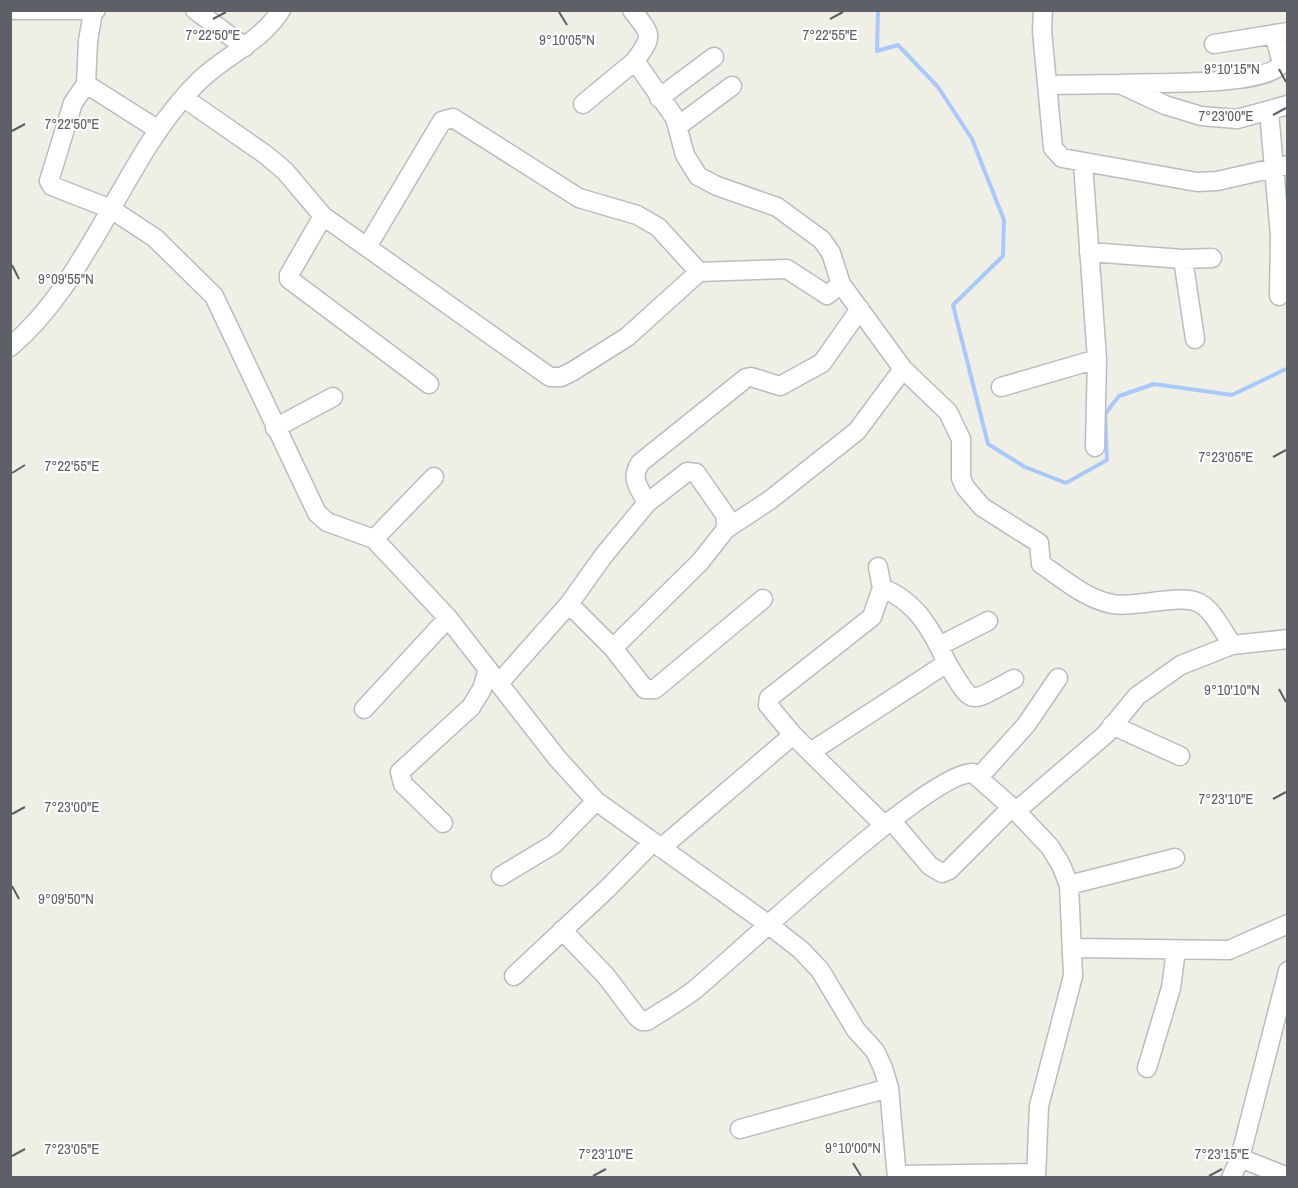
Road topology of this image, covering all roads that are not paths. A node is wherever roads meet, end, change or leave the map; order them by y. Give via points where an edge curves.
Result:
1 (15, 10) edge
2 (195, 10) edge
3 (281, 10) edge
4 (1043, 10) edge
5 (95, 11) edge
6 (642, 14) edge
7 (1281, 33) edge
8 (1214, 44) dead end
9 (244, 47) junction
10 (714, 57) dead end
11 (635, 60) junction
12 (86, 84) junction
13 (1120, 84) junction
14 (1048, 85) junction
15 (732, 86) dead end
16 (184, 98) junction
17 (659, 98) junction
18 (583, 104) dead end
19 (1287, 105) edge
20 (1269, 112) junction
21 (678, 126) junction
22 (158, 129) junction
23 (1083, 163) junction
24 (1281, 165) edge
25 (111, 209) junction
26 (323, 216) junction
27 (1284, 234) edge
28 (367, 247) junction
29 (1089, 252) junction
30 (1212, 258) dead end
31 (1184, 259) junction
32 (699, 272) junction
33 (842, 284) junction
34 (1279, 296) dead end
35 (860, 309) junction
36 (1195, 339) dead end
37 (10, 347) edge
38 (1097, 359) junction
39 (903, 369) junction
40 (429, 384) dead end
41 (1001, 387) dead end
42 (333, 397) dead end
43 (275, 428) junction
44 (1095, 447) dead end
45 (434, 477) dead end
46 (647, 503) junction
47 (726, 529) junction
48 (374, 539) junction
49 (878, 567) dead end
50 (882, 588) junction
51 (763, 599) dead end
52 (569, 604) junction
53 (448, 618) junction
54 (988, 621) dead end
55 (1287, 639) edge
56 (1232, 645) junction
57 (613, 648) junction
58 (943, 655) junction
59 (494, 676) junction
60 (1058, 678) dead end
61 (1014, 679) dead end
62 (364, 709) dead end
63 (1112, 725) junction
64 (793, 735) junction
65 (812, 751) junction
66 (1180, 756) dead end
67 (980, 777) junction
68 (596, 801) junction
69 (1014, 809) junction
70 (888, 822) junction
71 (443, 823) dead end
72 (657, 844) junction
73 (1175, 858) dead end
74 (501, 876) dead end
75 (1069, 885) junction
76 (1287, 924) edge
77 (769, 925) junction
78 (562, 930) junction
79 (1073, 948) junction
80 (1176, 950) junction
81 (1287, 971) edge
82 (514, 976) dead end
83 (1147, 1068) dead end
84 (889, 1088) junction
85 (740, 1130) dead end
86 (1240, 1158) junction
87 (1036, 1175) edge
88 (897, 1176) edge
89 (1287, 1177) edge
90 (1231, 1178) edge

1 - 5 street
2 - 9 street
3 - 9 street
4 - 14 street
5 - 12 street via 88,41
6 - 11 street via 649,40
7 - 8 street
7 - 13 street via 1282,63 1260,75 1219,82
9 - 16 street
10 - 17 street
11 - 17 street
11 - 18 street
12 - 22 street
12 - 25 street via 73,103 49,181 51,186
13 - 14 street
13 - 20 street via 1201,116 1237,119
14 - 23 street via 1056,154
15 - 21 street
16 - 22 street
16 - 26 street via 285,171
17 - 21 street
19 - 20 street
20 - 24 street
21 - 33 street via 686,155 698,176 789,213 822,240
22 - 25 street
23 - 24 street via 1197,182
23 - 29 street
24 - 27 street
25 - 37 street via 65,288
25 - 43 street via 155,238 206,286
26 - 28 street
26 - 40 street via 290,279
27 - 34 street
28 - 32 street via 550,377 573,371 627,337
28 - 32 street via 442,121 453,118 579,198 637,215 658,227
29 - 31 street
29 - 38 street
30 - 31 street
31 - 36 street
32 - 33 street via 788,269 827,296
33 - 35 street
35 - 39 street
35 - 46 street via 818,367 780,386 746,378 640,463 635,480
38 - 41 street
38 - 44 street
39 - 47 street via 857,431 770,500
39 - 56 street via 941,403 957,426 965,488 982,507 1039,543 1041,564 1109,604 1186,598 1202,604
42 - 43 street
43 - 48 street via 317,513 327,522
45 - 48 street
46 - 47 street via 687,472 696,473 726,516
46 - 52 street
47 - 57 street via 700,562
48 - 53 street
49 - 50 street
50 - 58 street via 909,604 923,618
50 - 64 street via 876,610 864,625 769,698 771,712
51 - 57 street via 655,689 645,689
52 - 57 street
52 - 59 street
53 - 59 street
53 - 62 street
54 - 58 street
55 - 56 street
56 - 63 street via 1181,664 1137,696
58 - 61 street via 966,695 972,698
58 - 65 street
59 - 68 street via 557,758
59 - 71 street via 471,708 400,772 403,784
60 - 67 street via 1031,718
63 - 66 street
63 - 69 street
64 - 65 street
64 - 72 street
65 - 70 street
67 - 69 street
67 - 70 street via 973,773 958,775
68 - 72 street
68 - 74 street via 546,850
69 - 70 street via 942,873 930,866
69 - 75 street via 1050,847
70 - 77 street
72 - 77 street
72 - 78 street
73 - 75 street
75 - 79 street
76 - 80 street via 1229,950
77 - 78 street via 694,991 642,1021
77 - 84 street via 820,970 850,1022 876,1051
78 - 82 street
79 - 80 street
79 - 87 street via 1072,976 1039,1106
80 - 83 street via 1171,988
81 - 86 street
84 - 85 street
84 - 88 street
86 - 89 street
86 - 90 street
87 - 88 street

